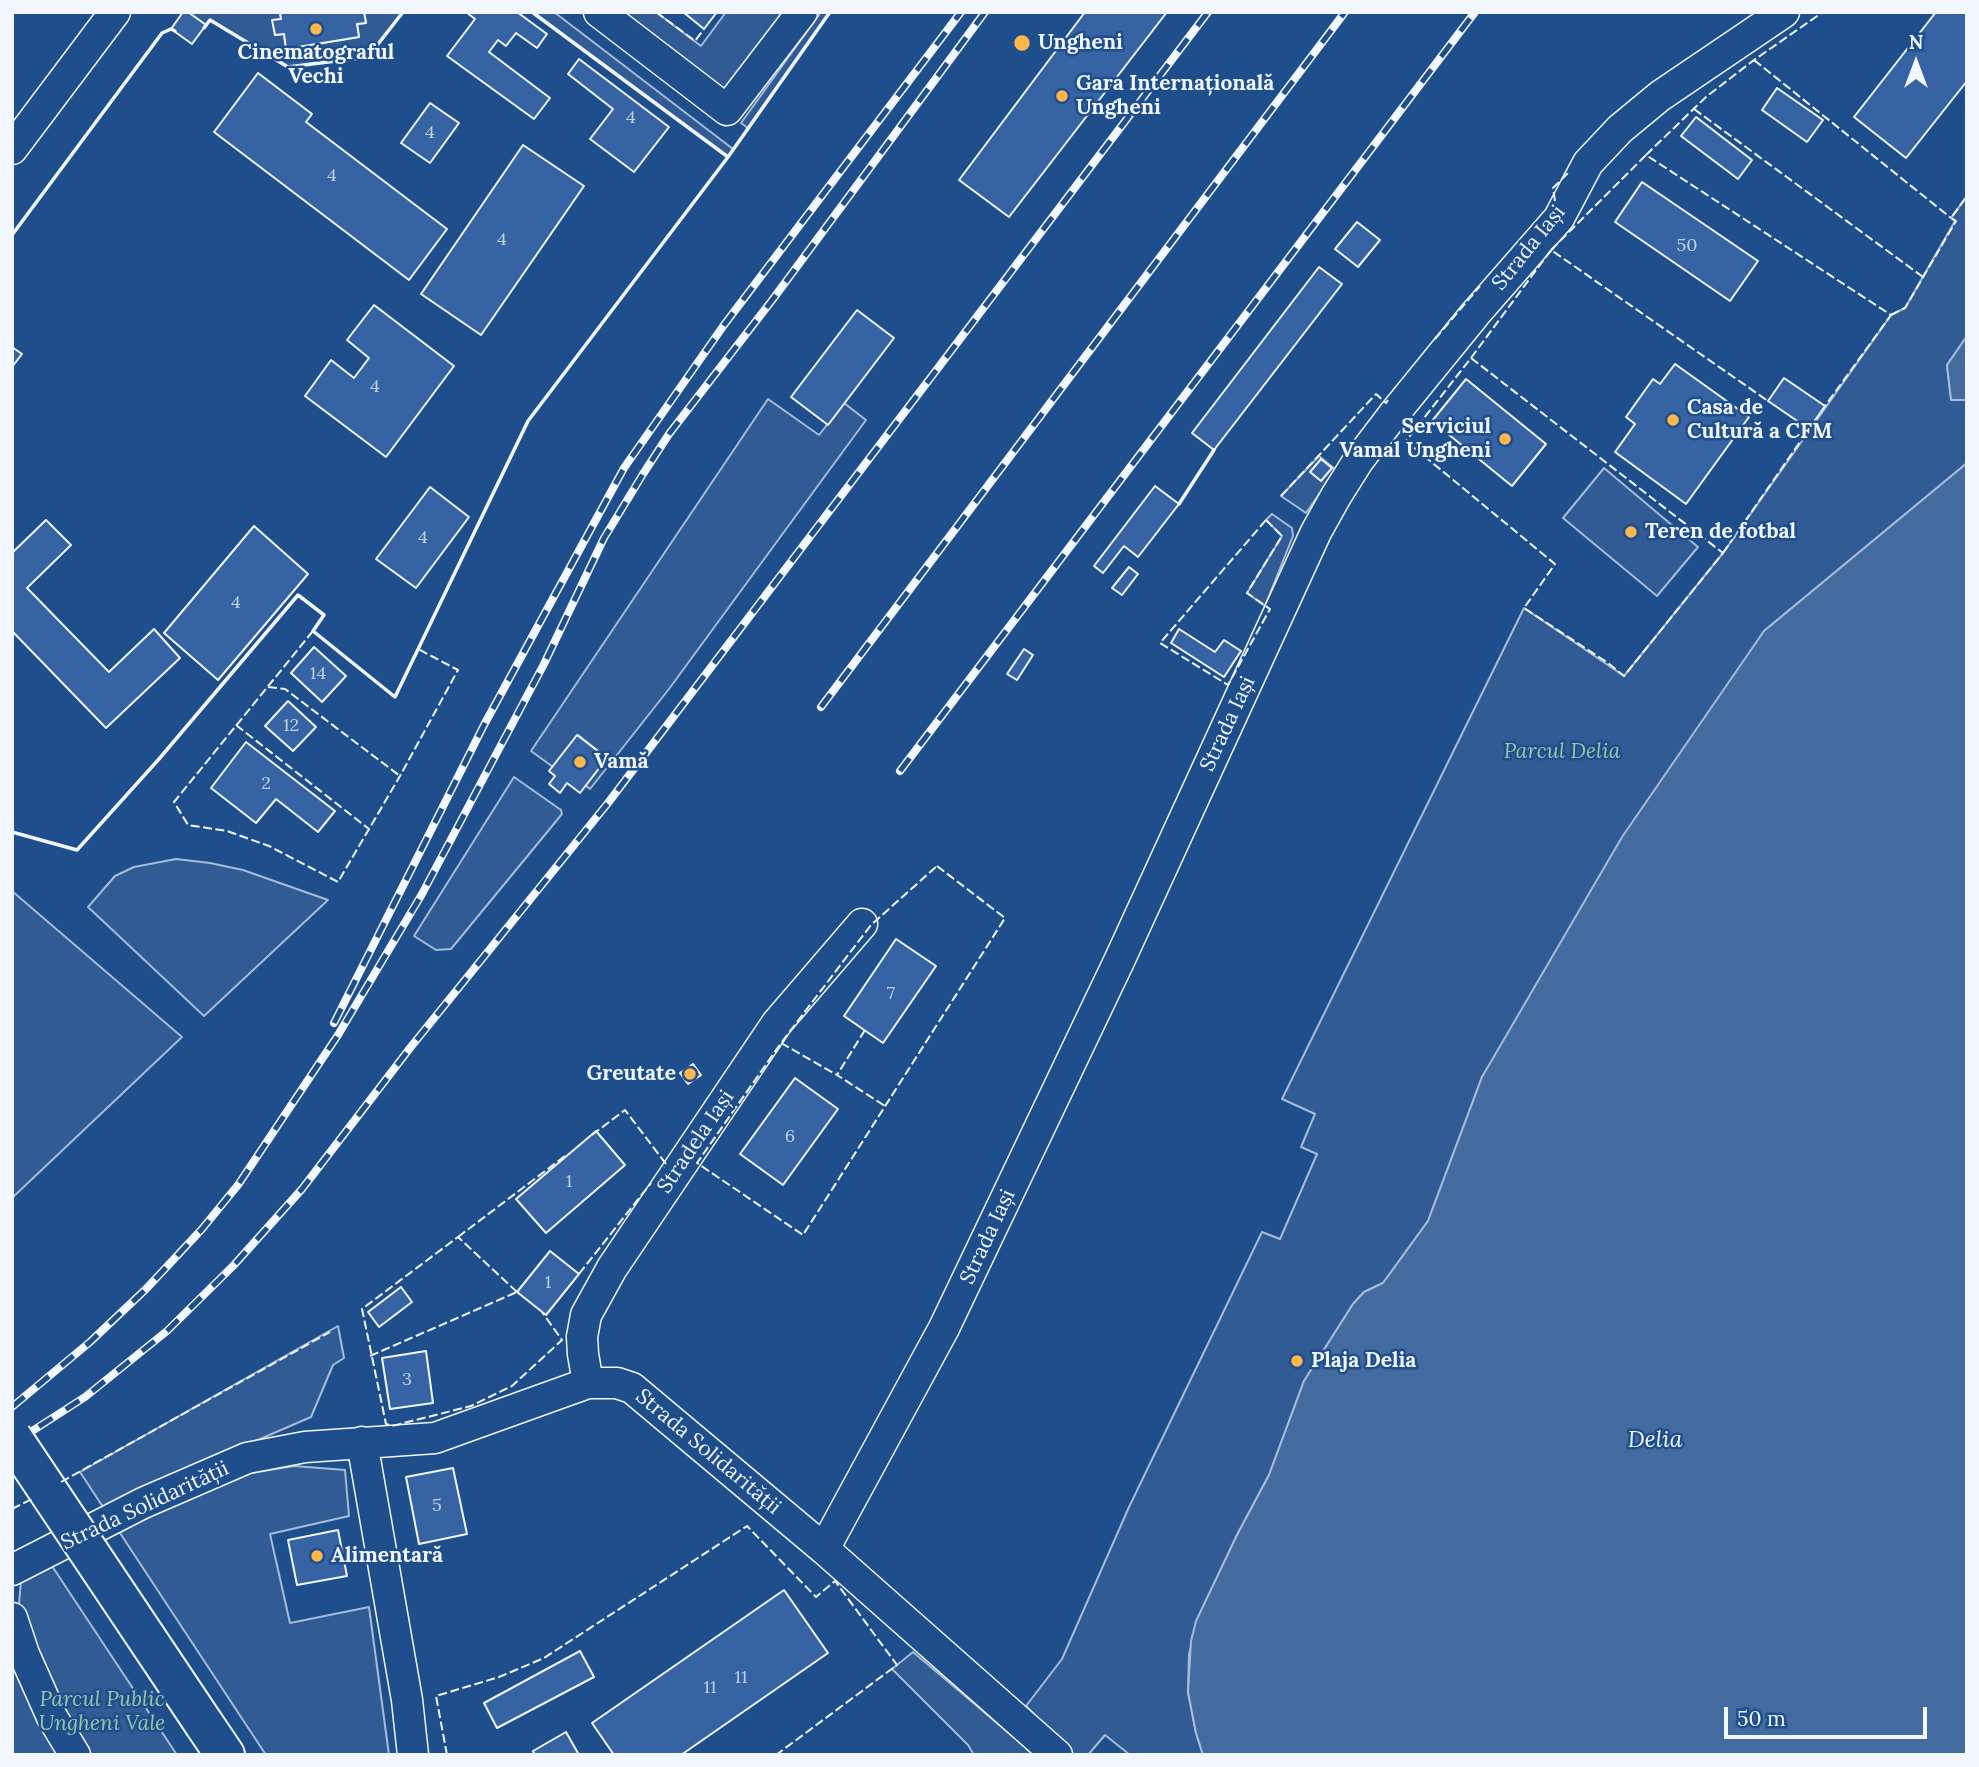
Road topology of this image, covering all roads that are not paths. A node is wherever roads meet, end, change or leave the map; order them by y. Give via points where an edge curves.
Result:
1 (115, 12) edge
2 (599, 12) edge
3 (802, 12) edge
4 (1784, 12) edge
5 (12, 149) edge
6 (862, 924) dead end
7 (588, 1383) junction
8 (12, 1437) edge
9 (362, 1442) junction
10 (824, 1549) junction
11 (12, 1570) edge
12 (12, 1618) edge
13 (214, 1740) edge
14 (75, 1755) edge
15 (413, 1755) edge
16 (1057, 1755) edge

1 - 5 street
2 - 3 street via 727,110
4 - 10 street, Strada Iași via 1660,96 1588,163 1559,218 1393,415 1336,496 944,1328
6 - 7 street, Stradela Iași via 777,1023 612,1268 586,1315 582,1337
7 - 9 street, Strada Solidarității via 435,1438
7 - 10 street, Strada Solidarității via 632,1388
8 - 13 main road, bridge
9 - 11 street, Strada Solidarității via 247,1458 143,1503
9 - 15 street
10 - 16 street, Strada Solidarității
12 - 14 street via 52,1717

